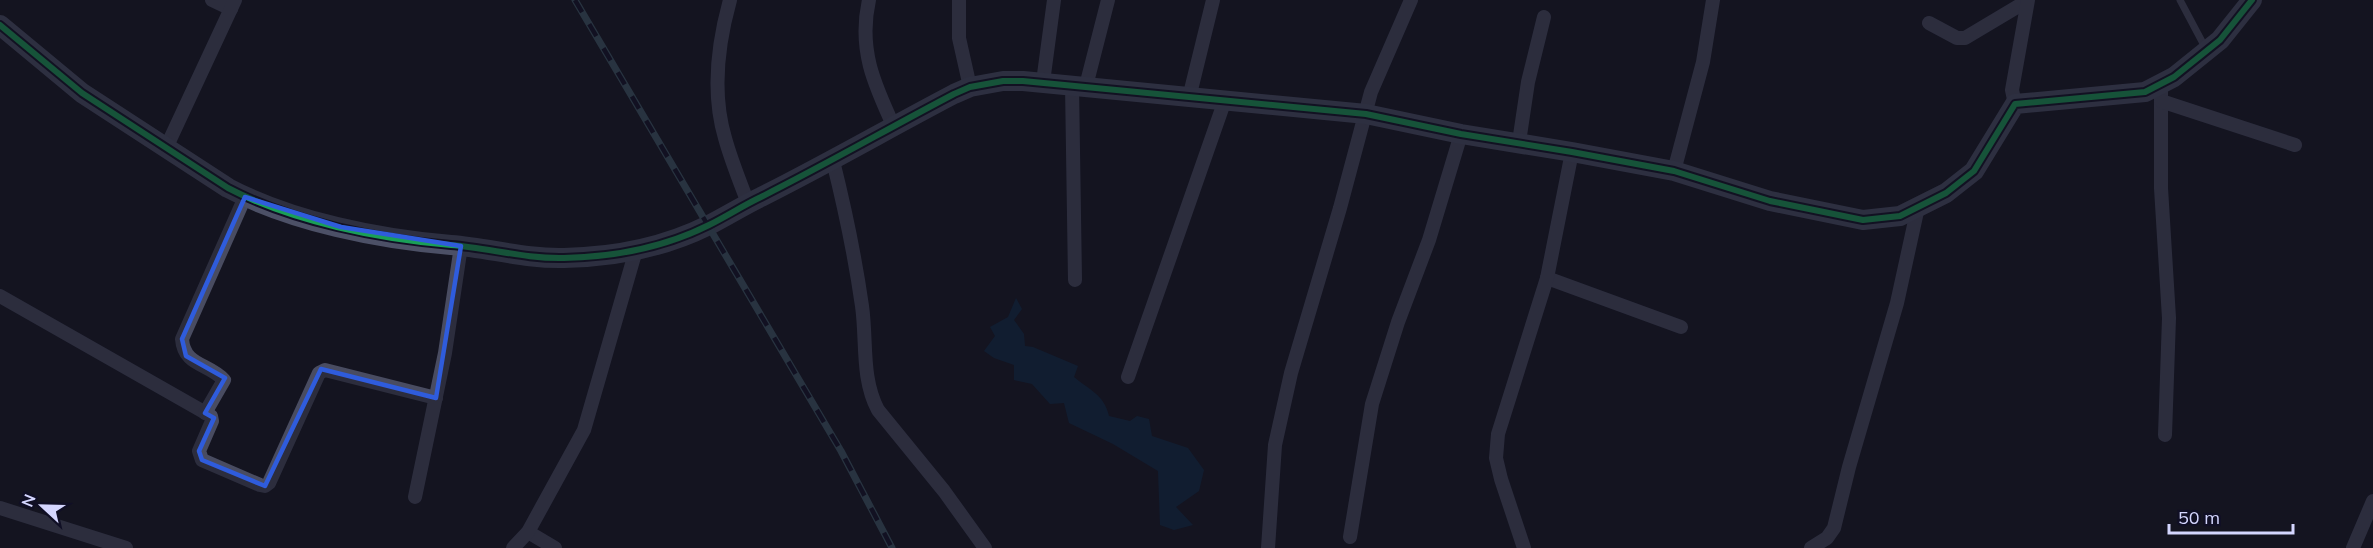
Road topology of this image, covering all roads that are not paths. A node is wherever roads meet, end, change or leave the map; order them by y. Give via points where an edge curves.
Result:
1 (212, 0) edge
2 (730, 0) edge
3 (869, 0) edge
4 (959, 0) edge
5 (1054, 0) edge
6 (1108, 0) edge
7 (1213, 0) edge
8 (1411, 0) edge
9 (1713, 0) edge
10 (2027, 0) edge
11 (2180, 0) edge
12 (2252, 0) edge
13 (233, 4) edge
14 (1544, 17) dead end
15 (1929, 23) dead end
16 (0, 25) edge
17 (2207, 51) junction
18 (1043, 82) junction
19 (1079, 86) junction
20 (970, 87) junction
21 (2161, 93) junction
22 (1189, 98) junction
23 (1225, 100) junction
24 (2015, 104) junction
25 (1366, 114) junction
26 (894, 127) junction
27 (1461, 134) junction
28 (1519, 142) junction
29 (2295, 145) dead end
30 (166, 148) junction
31 (1572, 152) junction
32 (833, 161) junction
33 (1674, 171) junction
34 (245, 197) junction
35 (748, 203) junction
36 (1918, 207) junction
37 (461, 246) junction
38 (636, 250) junction
39 (1547, 278) junction
40 (1075, 280) dead end
41 (0, 296) edge
42 (1681, 327) dead end
43 (1128, 377) dead end
44 (436, 398) junction
45 (205, 413) junction
46 (2165, 435) dead end
47 (415, 497) dead end
48 (2373, 501) edge
49 (0, 508) edge
50 (528, 532) junction
51 (1350, 537) dead end
52 (126, 548) edge
53 (513, 548) edge
54 (555, 548) edge
55 (985, 548) edge
56 (1269, 548) edge
57 (1524, 548) edge
58 (1811, 548) edge
59 (2353, 548) edge

1 - 13 street
2 - 35 street via 722,26 720,111 724,137
3 - 26 street via 865,15 866,55
4 - 20 street via 957,27
5 - 18 street
6 - 19 street
7 - 22 street
8 - 25 street via 1376,78
9 - 33 street via 1703,62
10 - 15 street via 1965,38 1957,38
10 - 24 street via 2012,90
11 - 17 lane
12 - 17 street
13 - 30 street
14 - 28 street via 1528,81
16 - 30 street via 82,93
17 - 21 street via 2174,77
18 - 19 street
18 - 20 street via 1003,81
19 - 22 street
19 - 40 street
20 - 26 street
21 - 24 street
21 - 29 street
21 - 46 street via 2161,188 2169,318
22 - 23 street
23 - 25 street
23 - 43 street
24 - 36 street via 1974,171 1946,193
25 - 27 street
25 - 56 street via 1282,410 1275,445
26 - 32 street
27 - 28 street
27 - 51 street via 1372,404
28 - 31 street
30 - 34 street
31 - 33 street
31 - 39 street
32 - 35 street
32 - 55 street via 858,280 872,399
33 - 36 street via 1770,201 1863,220 1900,216
34 - 37 street via 341,227 415,242
34 - 45 street via 182,339 186,356 224,380
35 - 38 street via 708,225
36 - 58 street via 1897,303 1834,528
37 - 38 street via 563,258
37 - 44 street
38 - 50 street via 584,430
39 - 42 street
39 - 57 street via 1497,434 1496,458
41 - 45 street
44 - 45 street via 325,370 319,373 265,486 202,460 199,451 212,421
44 - 47 street
48 - 59 street
49 - 52 street
50 - 53 street
50 - 54 street

